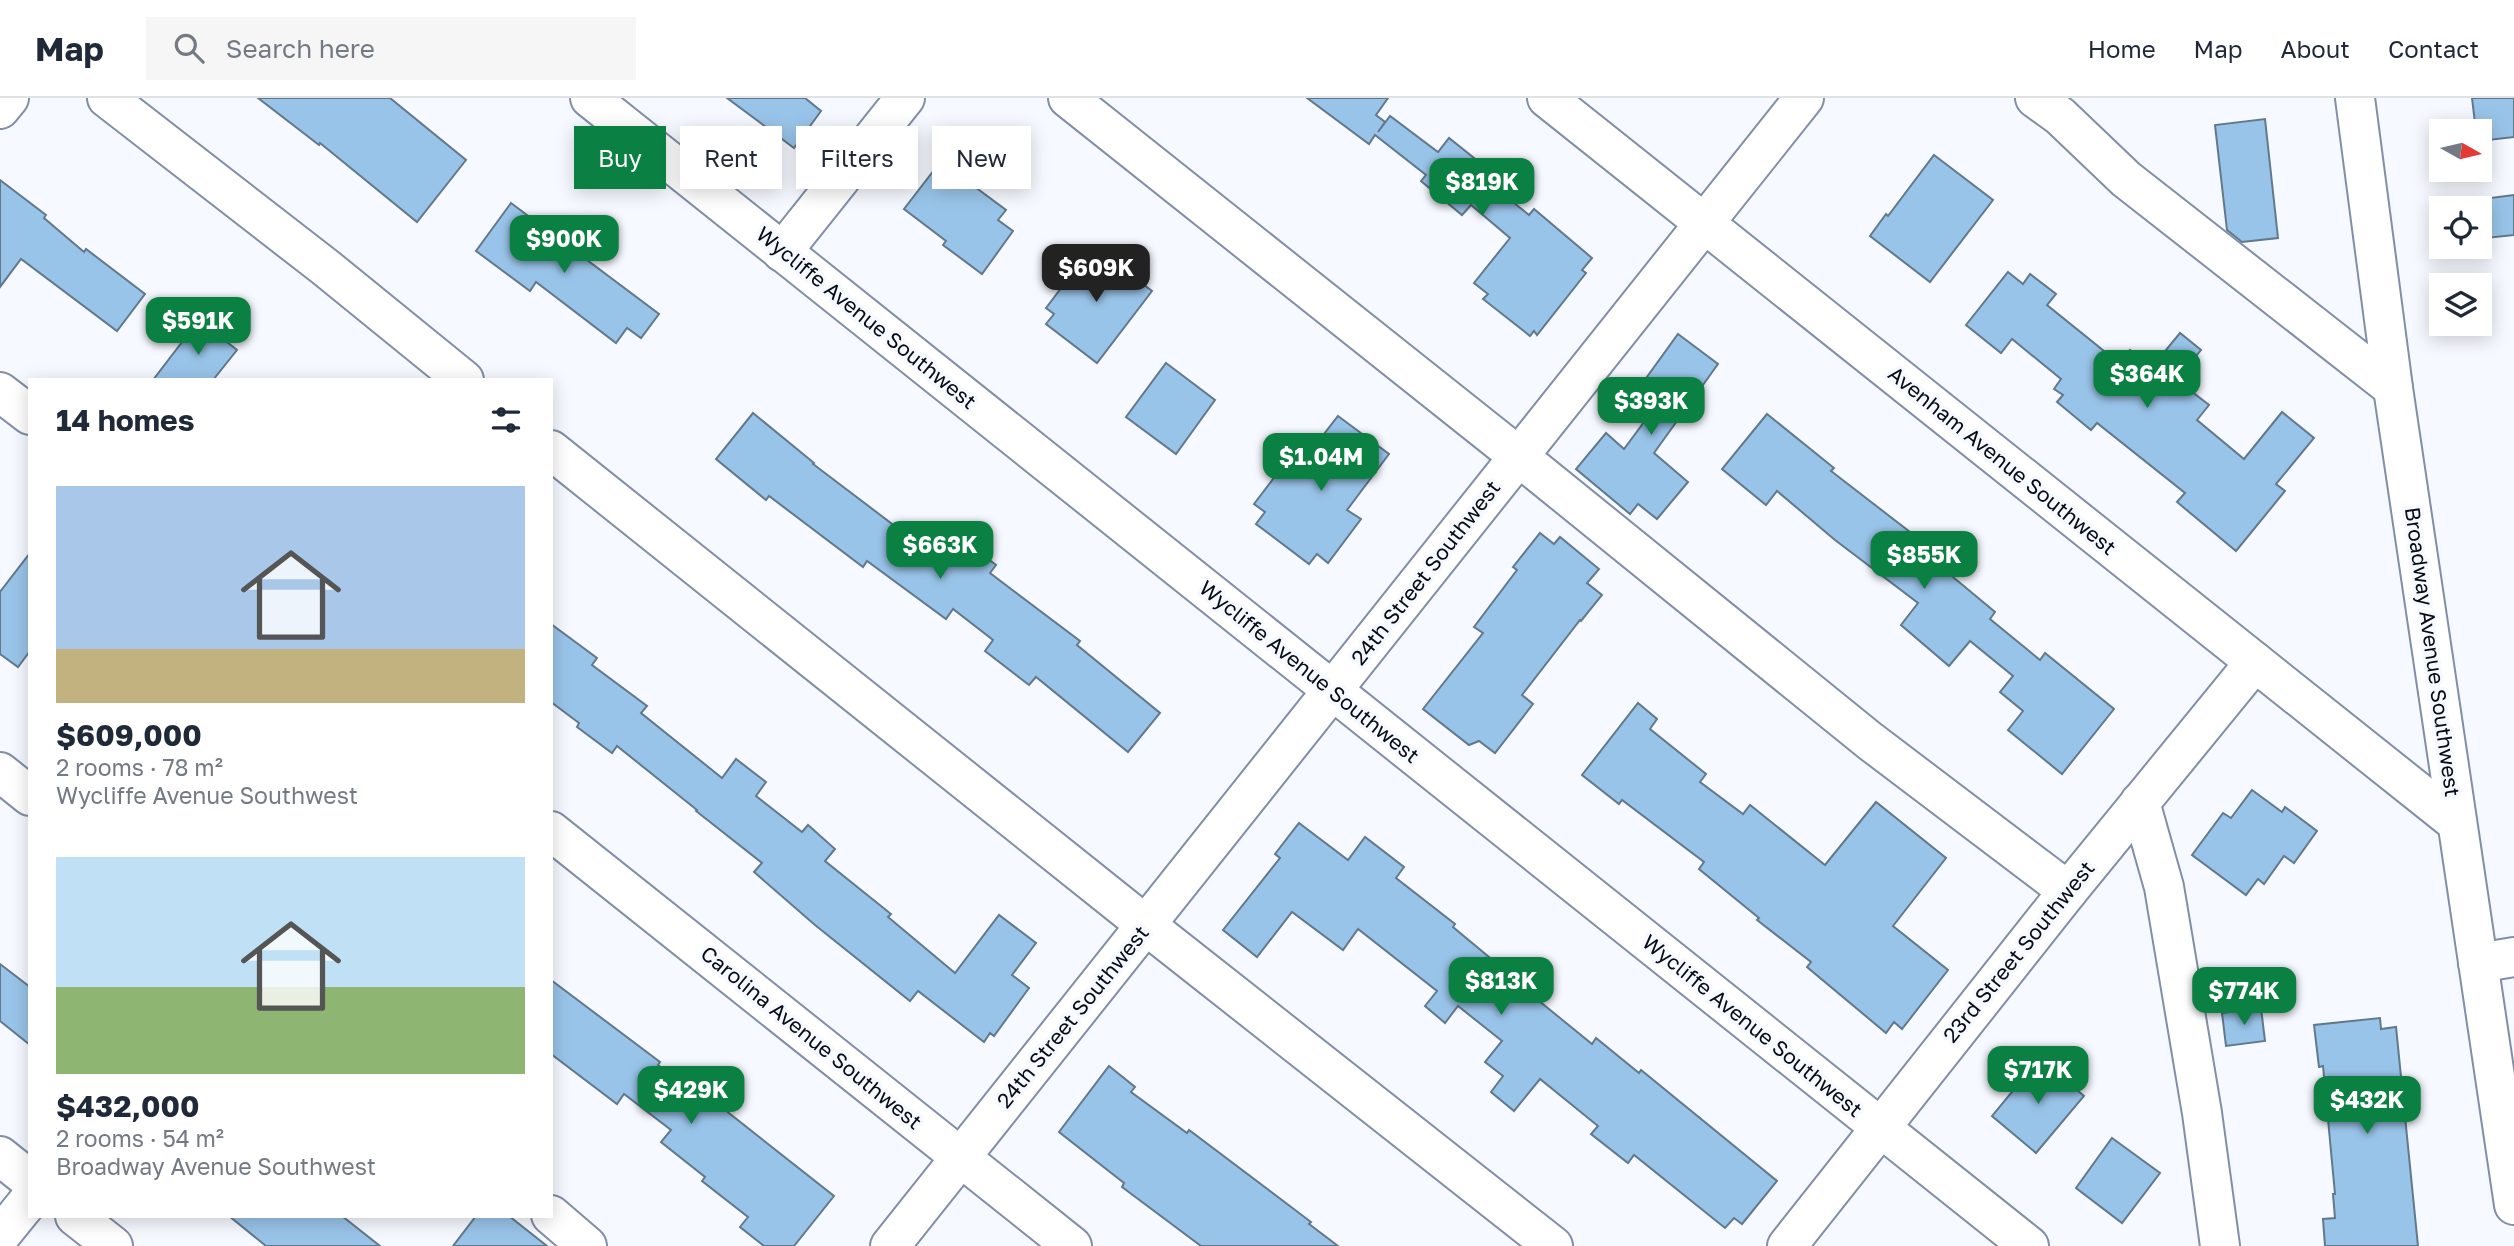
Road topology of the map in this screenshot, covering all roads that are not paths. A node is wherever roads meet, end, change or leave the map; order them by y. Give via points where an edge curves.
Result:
1 (9, 98) edge
2 (107, 98) edge
3 (590, 98) edge
4 (905, 98) edge
5 (1068, 98) edge
6 (1547, 98) edge
7 (1804, 98) edge
8 (2035, 98) edge
9 (2356, 98) edge
10 (0, 109) edge
11 (1704, 223) junction
12 (782, 252) junction
13 (462, 378) edge
14 (2393, 388) junction
15 (0, 392) edge
16 (28, 413) edge
17 (553, 452) edge
18 (1518, 456) junction
19 (2255, 662) junction
20 (1333, 691) junction
21 (0, 772) edge
22 (28, 794) edge
23 (2140, 802) junction
24 (2458, 823) junction
25 (553, 833) edge
26 (2068, 891) junction
27 (1147, 926) junction
28 (2496, 960) edge
29 (1880, 1127) junction
30 (0, 1156) edge
31 (960, 1157) junction
32 (28, 1178) edge
33 (28, 1201) edge
34 (2514, 1205) edge
35 (553, 1217) edge
36 (78, 1218) edge
37 (0, 1236) edge
38 (113, 1246) edge
39 (587, 1246) edge
40 (890, 1246) edge
41 (1072, 1246) edge
42 (1553, 1246) edge
43 (1787, 1246) edge
44 (2029, 1246) edge
45 (2220, 1246) edge

1 - 10 street
2 - 13 street
3 - 12 street, Wycliffe Avenue Southwest
4 - 12 street
5 - 18 street
6 - 11 street, Avenham Avenue Southwest
7 - 11 street, 24th Street Southwest
8 - 14 street via 2126,179
9 - 14 street, Broadway Avenue Southwest
11 - 18 street, 24th Street Southwest
11 - 19 street, Avenham Avenue Southwest
12 - 20 street, Wycliffe Avenue Southwest
14 - 24 street, Broadway Avenue Southwest
15 - 16 street
17 - 27 street
18 - 20 street, 24th Street Southwest
18 - 26 street via 1870,741
19 - 23 street, 23rd Street Southwest
19 - 24 street, Avenham Avenue Southwest
20 - 27 street, 24th Street Southwest
20 - 29 street, Wycliffe Avenue Southwest
21 - 22 street
23 - 26 street, 23rd Street Southwest
23 - 45 street via 2164,887
24 - 28 street, Broadway Avenue Southwest
25 - 31 street, Carolina Avenue Southwest
26 - 29 street, 23rd Street Southwest
27 - 31 street, 24th Street Southwest
27 - 42 street
28 - 34 street, Broadway Avenue Southwest
29 - 43 street, 23rd Street Southwest
29 - 44 street, Wycliffe Avenue Southwest
30 - 32 street
31 - 40 street, 24th Street Southwest
31 - 41 street, Carolina Avenue Southwest
33 - 37 street
35 - 39 street
36 - 38 street

